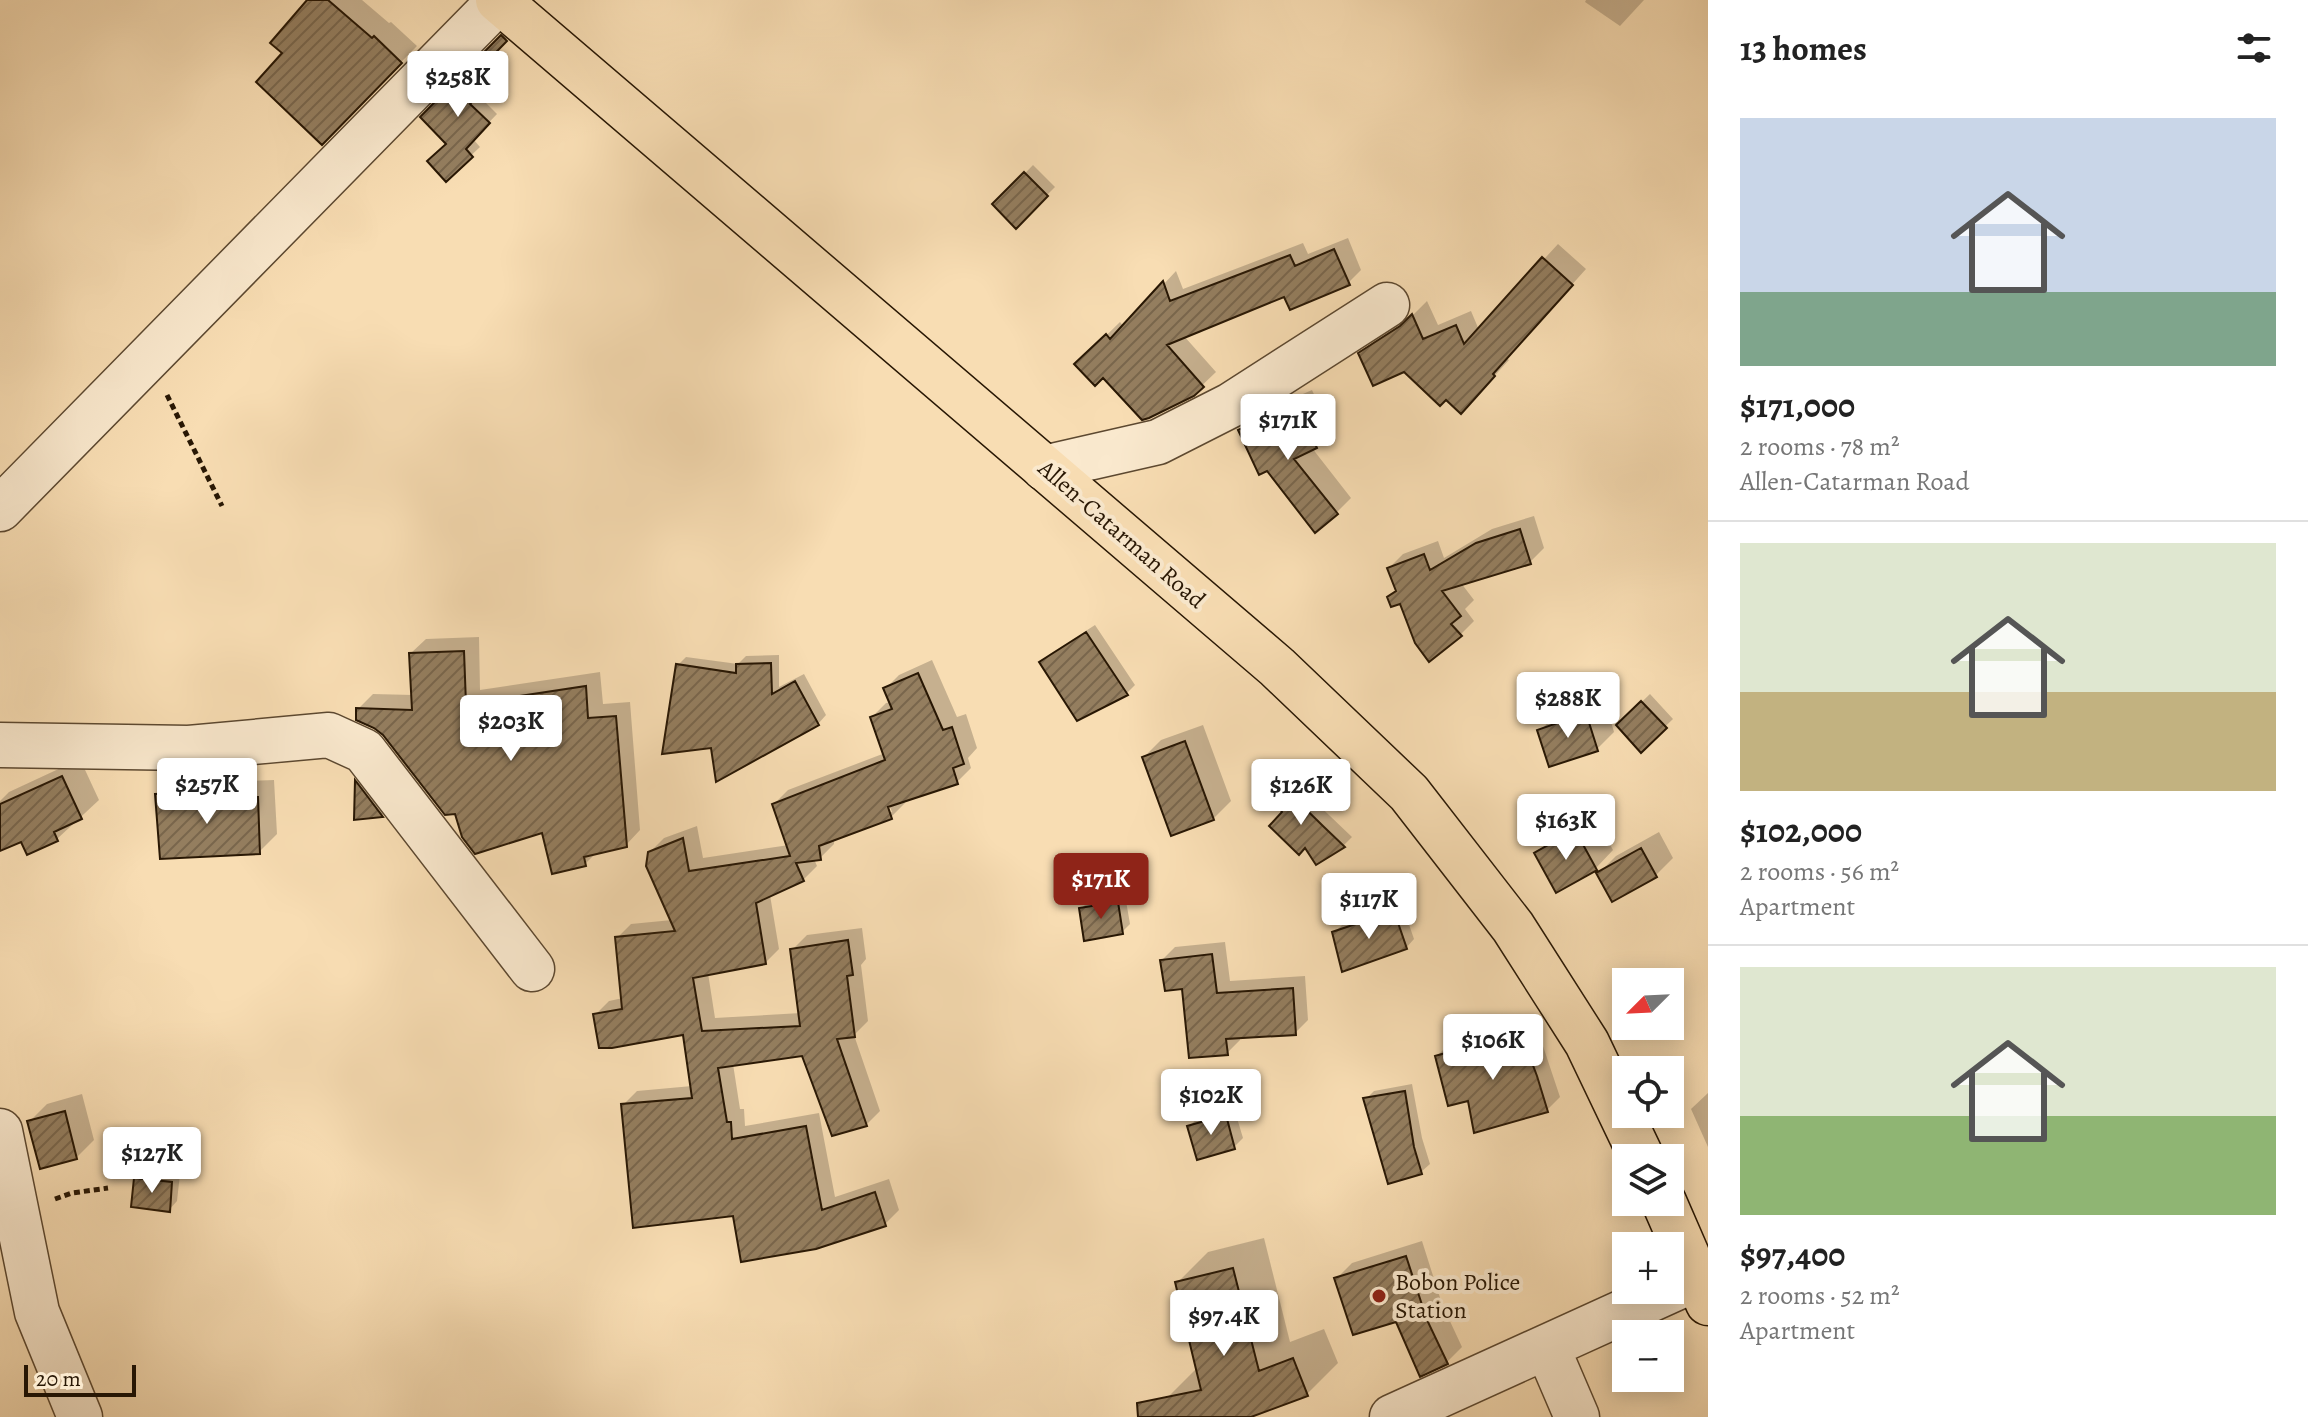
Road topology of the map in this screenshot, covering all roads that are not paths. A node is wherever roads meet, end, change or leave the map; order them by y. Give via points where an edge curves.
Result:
1 (498, 1) edge
2 (1387, 305) dead end
3 (1044, 468) junction
4 (0, 509) edge
5 (0, 745) edge
6 (532, 969) dead end
7 (0, 1131) edge
8 (1635, 1144) edge
9 (1670, 1216) edge
10 (1703, 1290) edge
11 (1547, 1347) junction
12 (80, 1417) edge
13 (1392, 1417) edge
14 (1577, 1417) edge

1 - 3 main road, Allen-Catarman Road
1 - 4 street
2 - 3 street via 1231,405 1158,442
3 - 8 main road, Allen-Catarman Road via 1277,667 1409,793 1513,927 1587,1043
5 - 6 street via 189,748 329,735 364,751
7 - 12 street via 37,1312
9 - 10 main road
10 - 11 street
11 - 13 street
11 - 14 street

